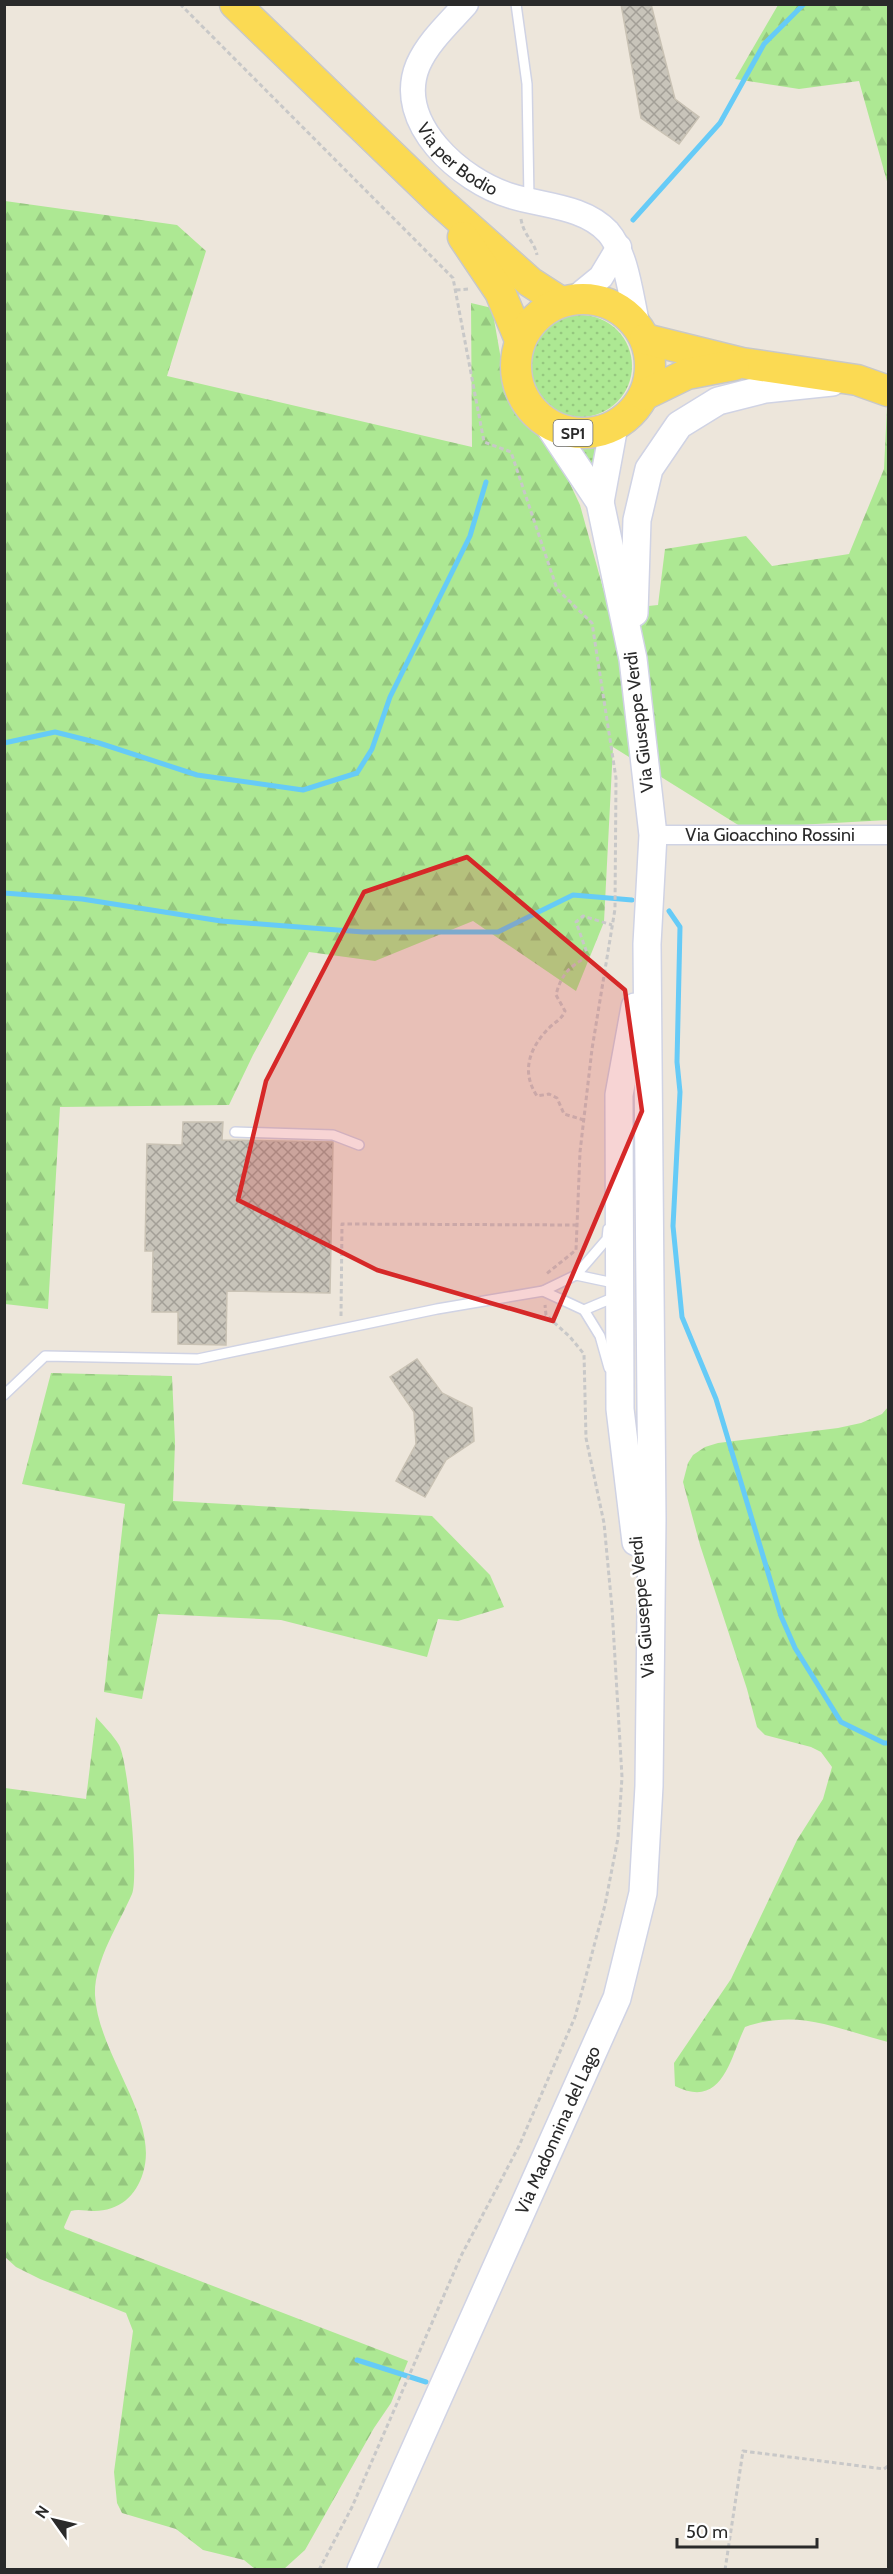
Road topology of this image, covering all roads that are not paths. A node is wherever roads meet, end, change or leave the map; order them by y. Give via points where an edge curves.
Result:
1 (235, 4) edge
2 (466, 4) edge
3 (516, 4) edge
4 (438, 200) junction
5 (529, 201) junction
6 (619, 246) junction
7 (567, 300) junction
8 (642, 333) junction
9 (520, 340) junction
10 (742, 363) junction
11 (857, 380) junction
12 (888, 391) edge
13 (644, 395) junction
14 (548, 424) junction
15 (614, 426) junction
16 (600, 502) junction
17 (633, 659) junction
18 (652, 835) junction
19 (888, 835) edge
20 (647, 944) junction
21 (619, 1095) junction
22 (235, 1132) dead end
23 (359, 1145) dead end
24 (648, 1152) junction
25 (576, 1275) junction
26 (543, 1291) junction
27 (621, 1293) junction
28 (584, 1310) junction
29 (4, 1395) edge
30 (620, 1409) junction
31 (650, 1414) junction
32 (650, 1686) junction
33 (362, 2563) edge

1 - 4 main road, SP1
2 - 5 street, Via per Bodio via 425,51 417,68 417,117 435,146 466,174 508,196
3 - 5 lane via 527,84
4 - 7 main road, SP1 via 530,282
4 - 9 main road, SP1 via 500,292
5 - 6 street, Via per Bodio via 592,219
6 - 7 street via 601,278
6 - 8 street
7 - 8 main road, SP1 via 592,299 610,304 626,313
7 - 9 main road, SP1 via 544,311
8 - 10 main road, SP1
8 - 13 main road, SP1 via 650,358 650,377
9 - 14 main road, SP1 via 515,359 522,397
10 - 11 main road, SP1
10 - 13 main road, SP1 via 687,375
11 - 12 main road, SP1
11 - 17 main road via 765,389 718,401 678,425 649,469 637,520
13 - 15 main road, SP1 via 631,413
14 - 15 main road, SP1 via 581,433
14 - 16 main road, Via Giuseppe Verdi
15 - 16 main road, Via Giuseppe Verdi
16 - 17 main road, Via Giuseppe Verdi
17 - 18 main road, Via Giuseppe Verdi
18 - 19 street, Via Gioacchino Rossini
18 - 20 main road, Via Giuseppe Verdi
20 - 21 main road, Via Giuseppe Verdi
20 - 24 main road, Via Giuseppe Verdi
21 - 25 lane via 607,1239
21 - 27 main road, Via Giuseppe Verdi
22 - 23 lane via 333,1135
24 - 27 main road, Via Giuseppe Verdi via 639,1185 638,1271
24 - 31 main road, Via Giuseppe Verdi
25 - 26 lane
25 - 27 lane via 609,1282
26 - 28 lane
26 - 29 lane via 198,1359 45,1356
27 - 28 lane
27 - 30 main road, Via Giuseppe Verdi
27 - 31 main road, Via Giuseppe Verdi via 636,1306
28 - 30 lane via 600,1336
30 - 32 main road, Via Giuseppe Verdi
31 - 32 main road, Via Giuseppe Verdi
32 - 33 main road, Via Madonnina del Lago via 643,1893 617,1998

